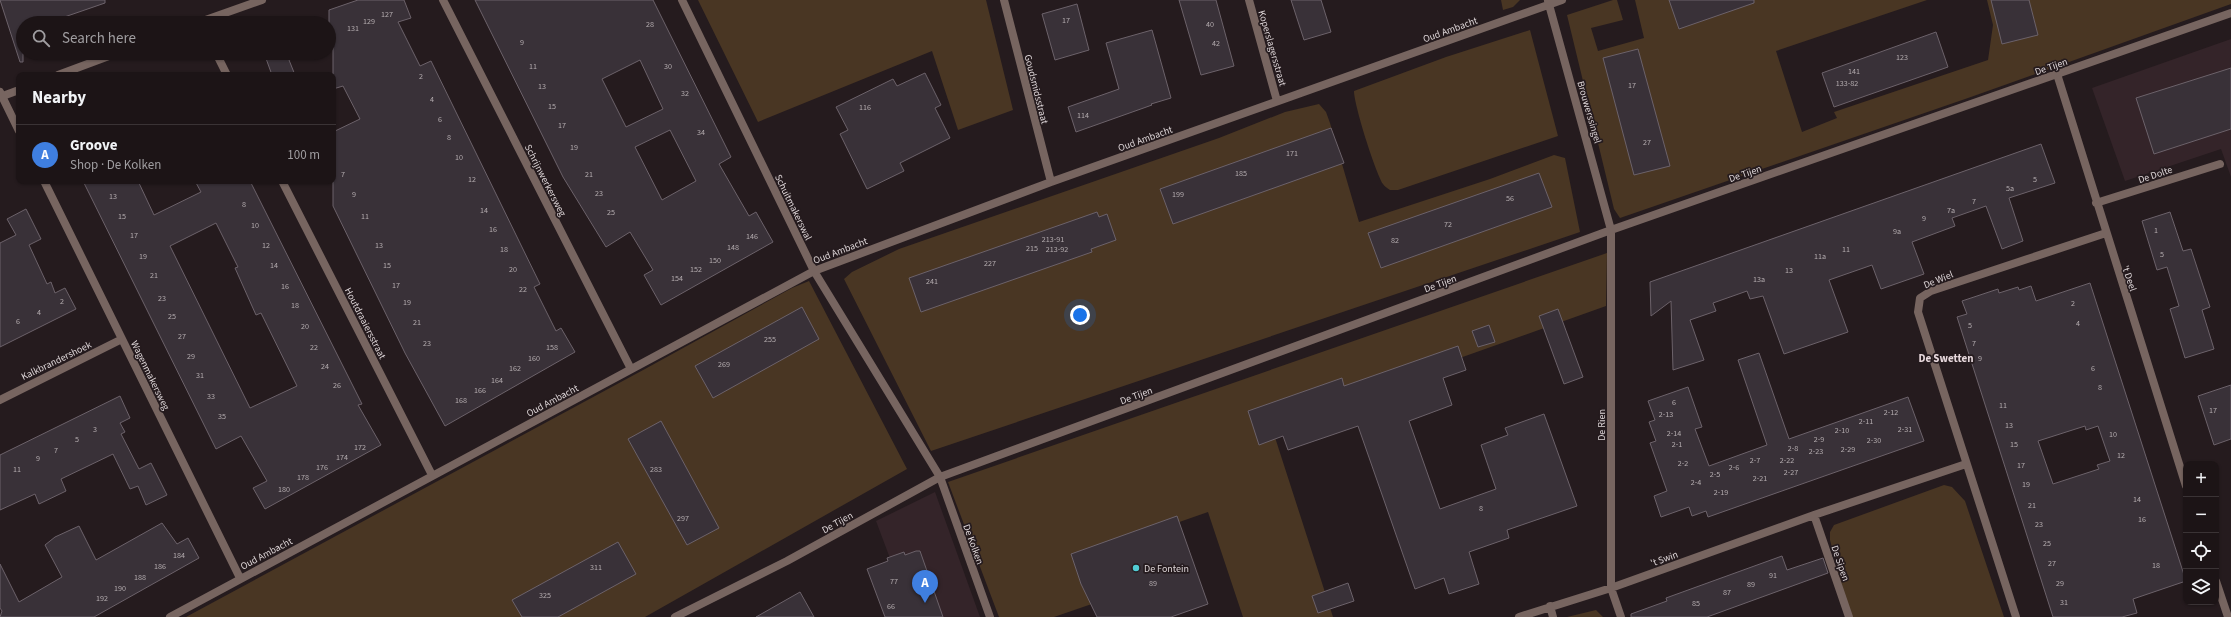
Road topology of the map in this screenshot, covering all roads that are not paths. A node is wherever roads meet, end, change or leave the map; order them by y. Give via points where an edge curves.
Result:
1 (262, 0) edge
2 (443, 0) edge
3 (682, 0) edge
4 (1004, 0) edge
5 (1249, 0) edge
6 (1562, 0) edge
7 (1548, 2) edge
8 (2231, 13) edge
9 (218, 16) edge
10 (98, 60) edge
11 (220, 60) edge
12 (66, 72) edge
13 (226, 72) edge
14 (2057, 74) junction
15 (16, 91) edge
16 (1, 95) edge
17 (1277, 102) junction
18 (16, 125) edge
19 (2220, 164) dead end
20 (1051, 182) junction
21 (45, 184) edge
22 (284, 184) edge
23 (2096, 203) junction
24 (1611, 230) junction
25 (2106, 233) junction
26 (814, 271) junction
27 (122, 339) junction
28 (631, 368) junction
29 (0, 400) edge
30 (1966, 464) junction
31 (432, 475) junction
32 (940, 477) junction
33 (2183, 477) edge
34 (1814, 515) junction
35 (240, 578) junction
36 (1611, 588) junction
37 (2219, 589) edge
38 (1550, 606) junction
39 (170, 617) edge
40 (675, 617) edge
41 (990, 617) edge
42 (1519, 617) edge
43 (1553, 617) edge
44 (1621, 617) edge
45 (1849, 617) edge
46 (2016, 617) edge
47 (2228, 617) edge

1 - 9 street
2 - 28 street, Schrijnwerkersweg
3 - 26 street, Schuitmakerswal
4 - 20 street, Goudsmidsstraat
5 - 17 street, Koperslagersstraat
6 - 7 street, Oud Ambacht
7 - 17 street, Oud Ambacht
7 - 24 street, Brouwerssingel
8 - 14 street, De Tijen
10 - 12 street
11 - 13 street
14 - 23 street, 't Deel
14 - 24 street, De Tijen
15 - 16 street
16 - 18 street
17 - 20 street, Oud Ambacht
19 - 23 street, De Dolte
20 - 26 street, Oud Ambacht
21 - 27 street, Wagenmakersweg
22 - 31 street, Houtdraaiersstraat
23 - 25 street, 't Deel
24 - 32 street, De Tijen
24 - 36 street, De Rien
25 - 30 street, De Wiel via 1931,291 1920,298 1918,312
25 - 33 street, 't Deel
26 - 28 street, Oud Ambacht
26 - 32 street, Schuitmakerswal
27 - 29 street, Kalkbrandershoek
27 - 35 street, Wagenmakersweg
28 - 31 street, Oud Ambacht
30 - 34 street
30 - 46 street, De Wiel
31 - 35 street, Oud Ambacht
32 - 40 street, De Tijen via 787,561
32 - 41 street, De Kolken
34 - 36 street, 't Swin
34 - 45 street, De Sipen
35 - 39 street, Oud Ambacht
36 - 38 street, 't Swin
36 - 44 street, De Rien
37 - 47 street
38 - 42 street, 't Swin
38 - 43 street

